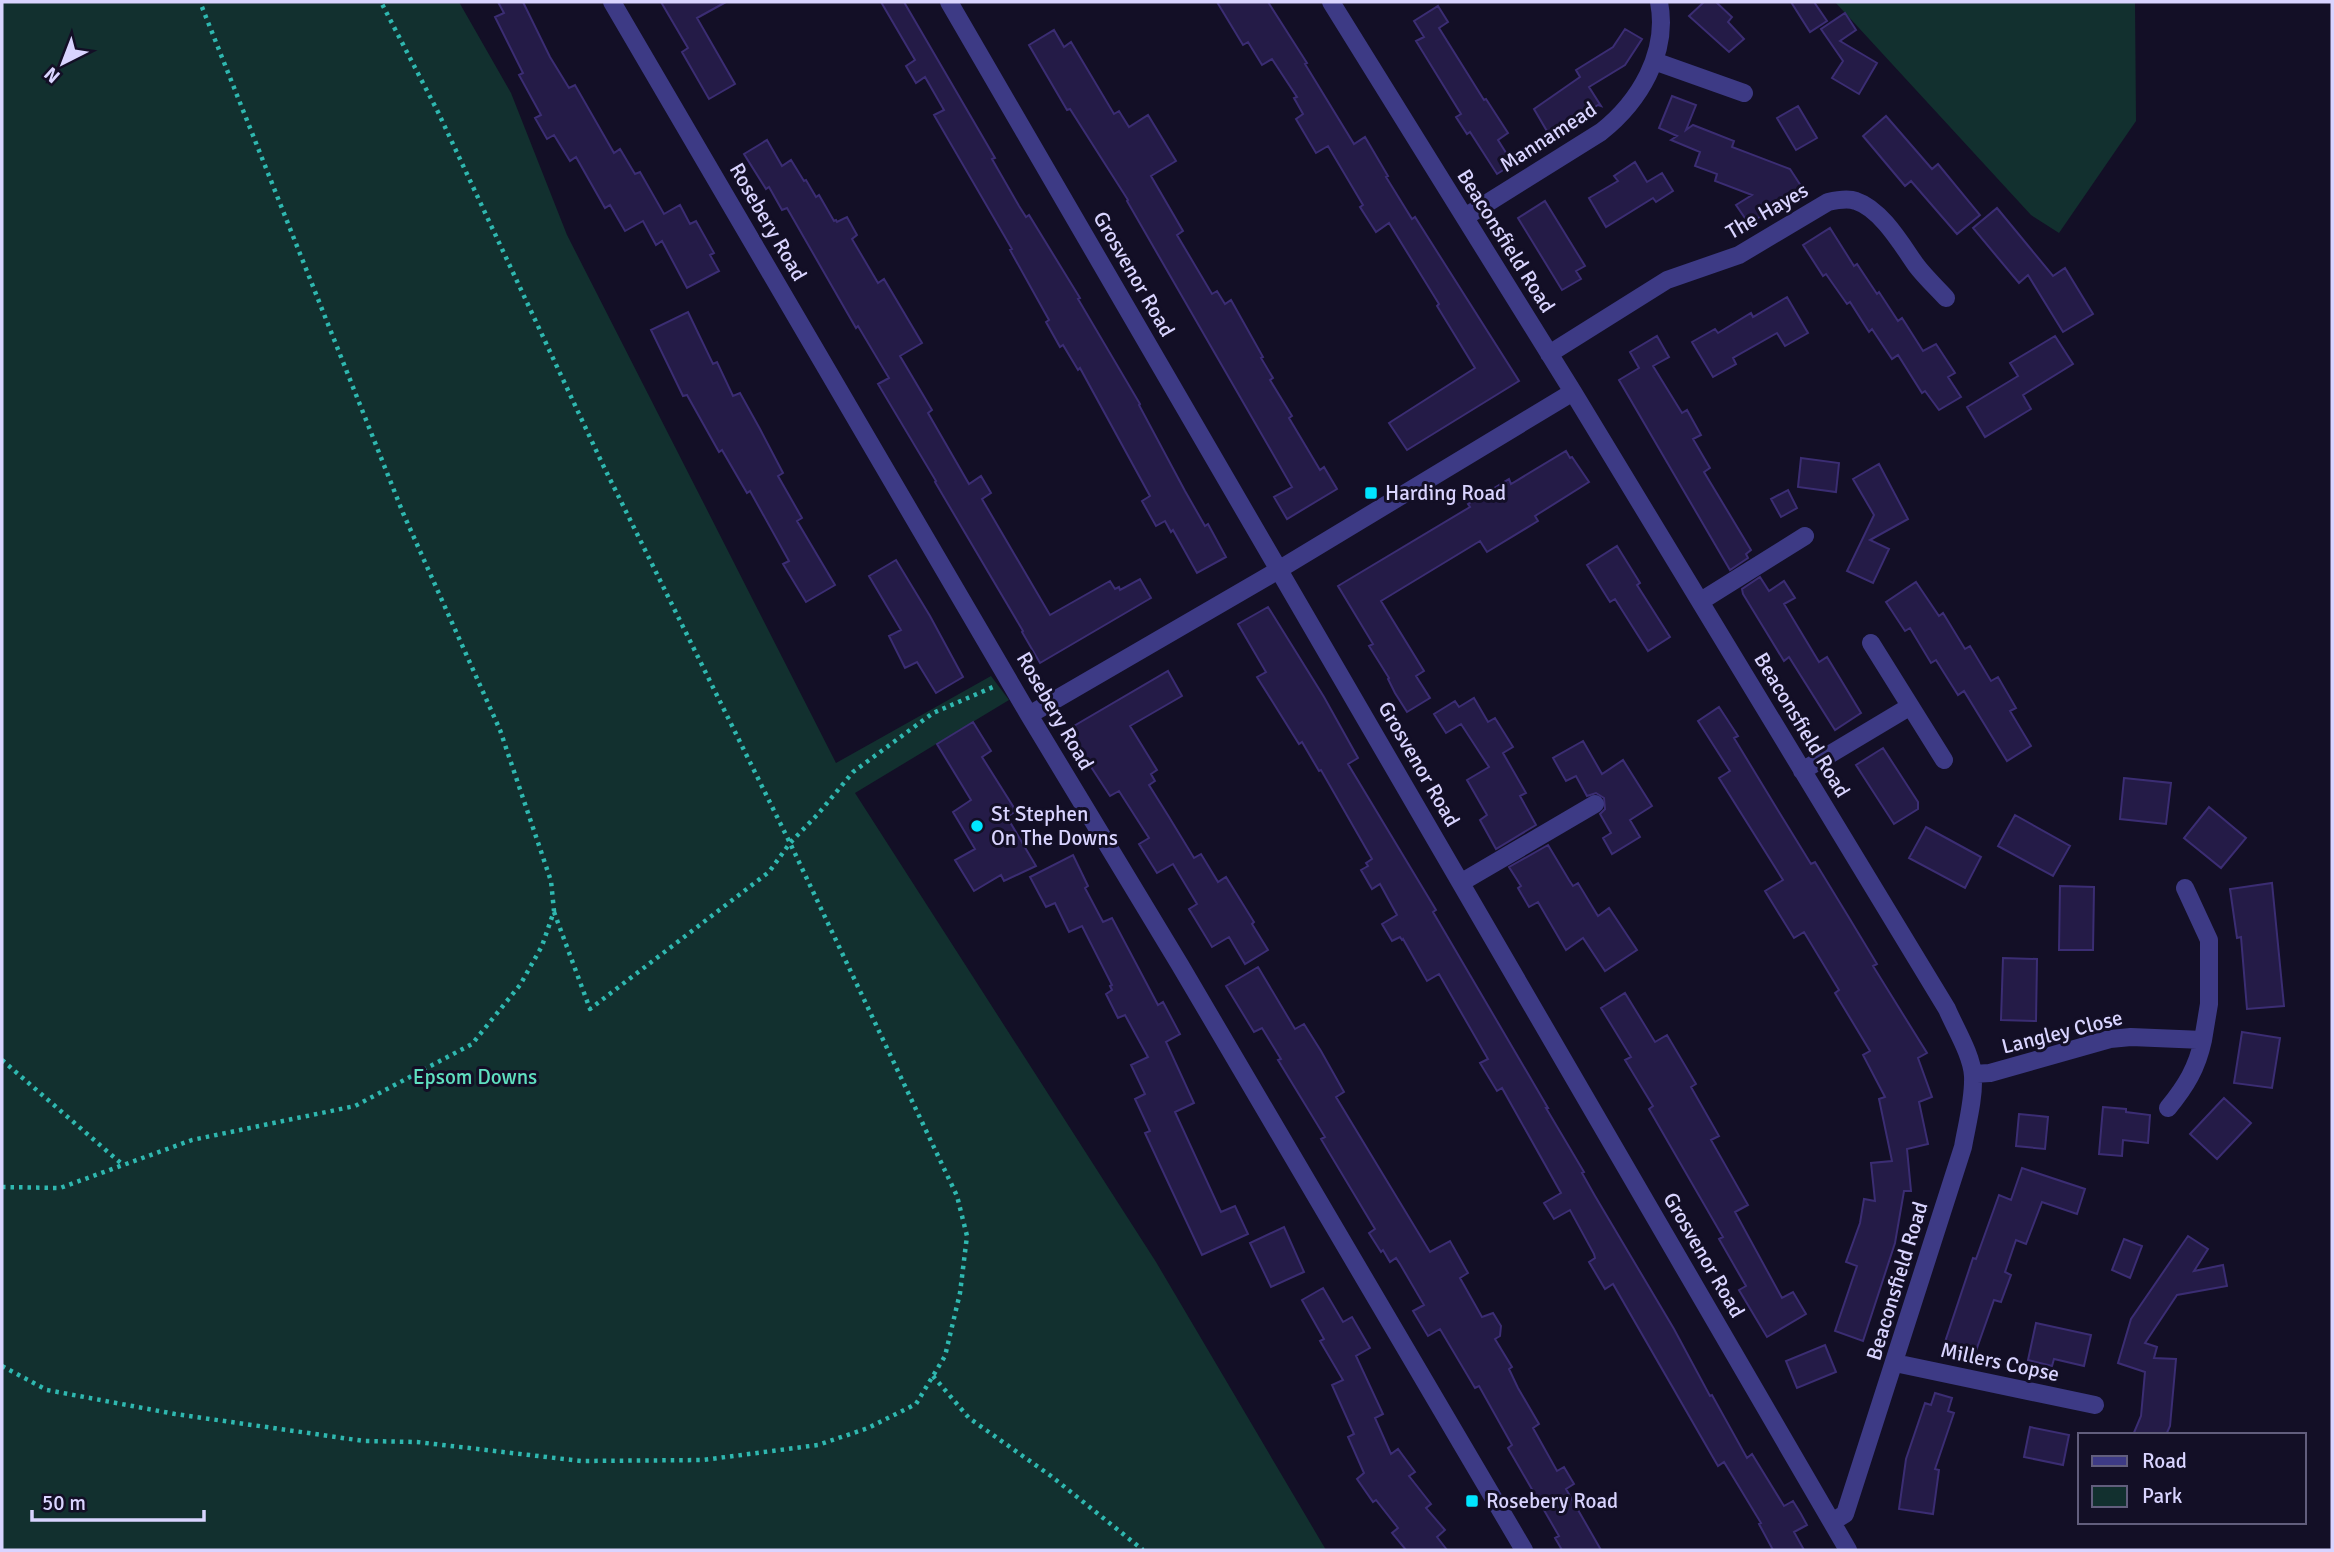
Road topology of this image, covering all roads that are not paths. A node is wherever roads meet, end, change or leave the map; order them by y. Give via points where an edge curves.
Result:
1 (612, 2) edge
2 (949, 2) edge
3 (1332, 2) edge
4 (1659, 2) edge
5 (1654, 61) junction
6 (1744, 93) dead end
7 (1465, 217) junction
8 (1946, 298) dead end
9 (1549, 354) junction
10 (1573, 392) junction
11 (1805, 536) dead end
12 (1279, 569) junction
13 (1700, 601) junction
14 (1871, 643) dead end
15 (1909, 707) junction
16 (1029, 715) junction
17 (1944, 760) dead end
18 (1802, 771) junction
19 (1595, 804) dead end
20 (1462, 882) junction
21 (2185, 888) dead end
22 (2203, 1040) junction
23 (1973, 1074) junction
24 (2168, 1108) dead end
25 (1895, 1363) junction
26 (2095, 1405) dead end
27 (1832, 1522) junction
28 (1524, 1550) edge
29 (1848, 1550) edge

1 - 16 street, Rosebery Road
2 - 12 street, Grosvenor Road
3 - 7 street, Beaconsfield Road
4 - 5 street, Mannamead via 1660,35
5 - 6 street
5 - 7 street, Mannamead via 1635,99 1617,119
7 - 9 street, Beaconsfield Road
8 - 9 street, The Hayes via 1871,210 1856,201 1842,200 1828,202 1740,255 1667,280
9 - 10 street, Beaconsfield Road
10 - 12 street
10 - 13 street, Beaconsfield Road
11 - 13 street
12 - 16 street
12 - 20 street, Grosvenor Road
13 - 18 street, Beaconsfield Road
14 - 15 street
15 - 17 street
15 - 18 street
16 - 28 street, Rosebery Road
18 - 23 street, Beaconsfield Road via 1947,1009
19 - 20 street
20 - 27 street, Grosvenor Road
21 - 22 street via 2208,940 2209,1004
22 - 23 street, Langley Close via 2110,1039
22 - 24 street via 2199,1062
23 - 25 street, Beaconsfield Road via 1962,1147
25 - 26 street, Millers Copse
25 - 27 street, Beaconsfield Road via 1845,1514
27 - 29 street, Grosvenor Road

